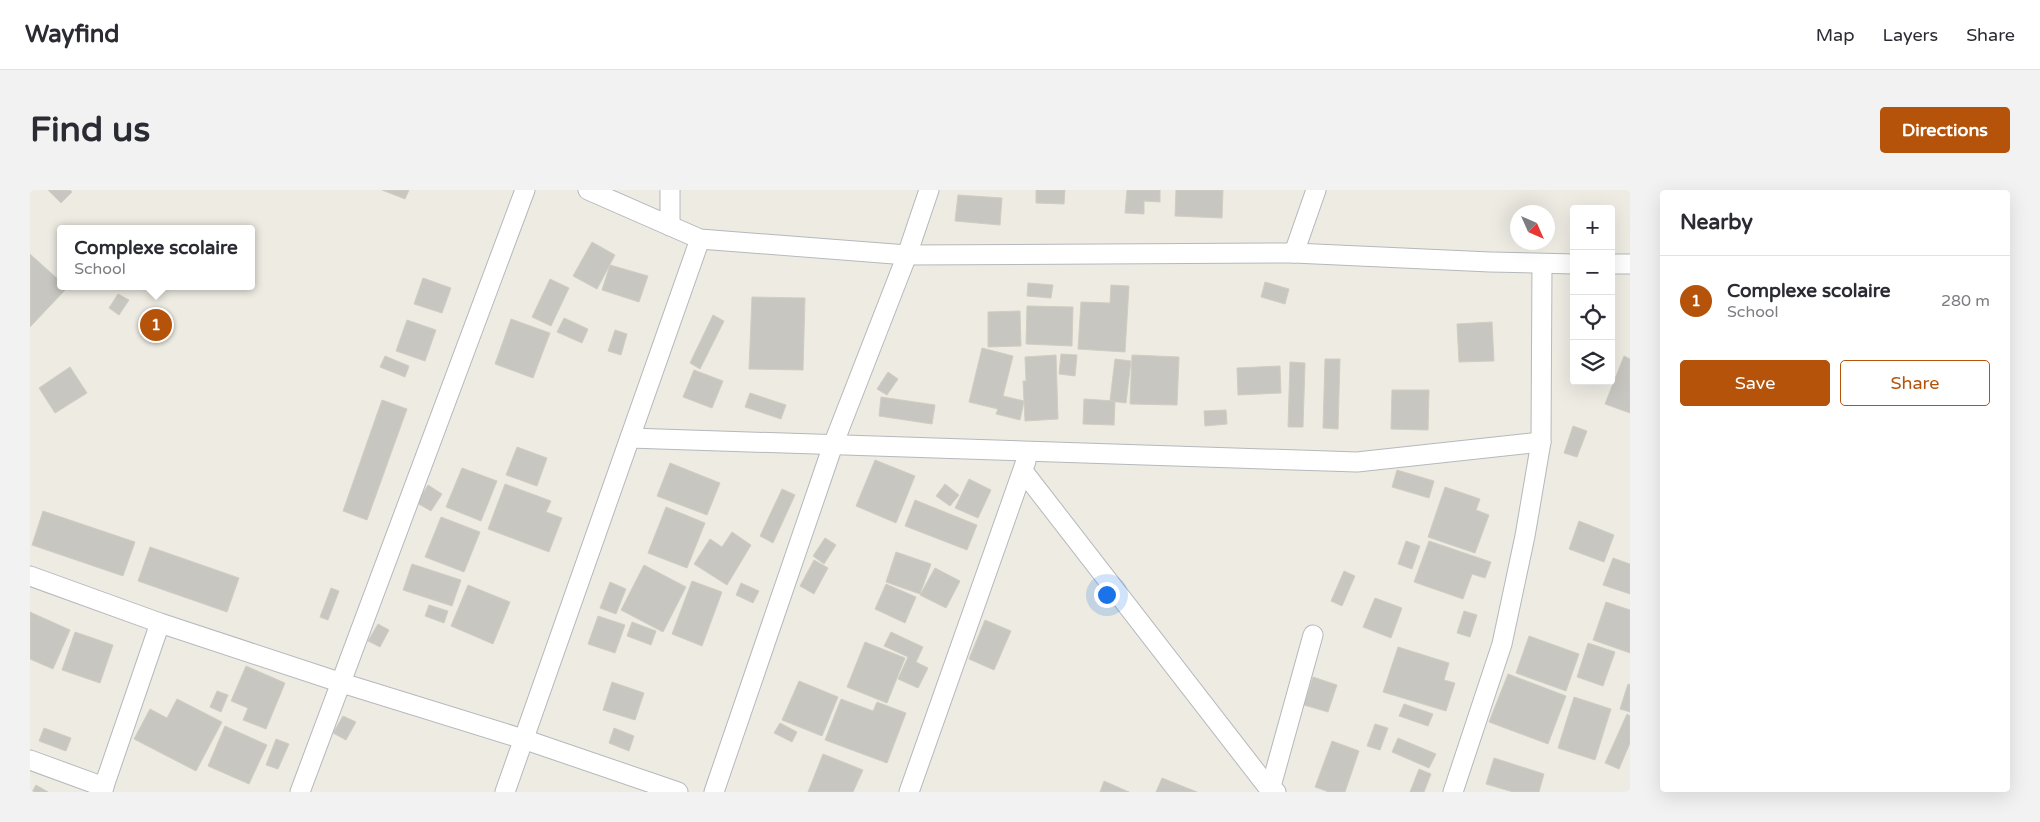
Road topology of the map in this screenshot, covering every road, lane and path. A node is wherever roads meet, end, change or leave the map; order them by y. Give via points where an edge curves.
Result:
1 (525, 190) edge
2 (588, 190) edge
3 (670, 190) edge
4 (929, 190) edge
5 (1316, 190) edge
6 (670, 226) junction
7 (700, 240) junction
8 (1294, 253) junction
9 (907, 255) junction
10 (1542, 264) junction
11 (1570, 264) edge
12 (1615, 264) edge
13 (1630, 264) edge
14 (630, 438) junction
15 (1541, 442) junction
16 (833, 445) junction
17 (1030, 451) junction
18 (1023, 471) junction
19 (30, 576) edge
20 (160, 623) junction
21 (1313, 635) dead end
22 (342, 683) junction
23 (523, 738) junction
24 (30, 760) edge
25 (103, 789) edge
26 (1273, 791) edge
27 (300, 792) edge
28 (504, 792) edge
29 (678, 792) edge
30 (714, 792) edge
31 (909, 792) edge
32 (1453, 792) edge

1 - 22 street
2 - 6 street
3 - 6 street
4 - 9 street
5 - 8 street
6 - 7 street
7 - 9 street
7 - 14 street
8 - 9 street
8 - 10 street
9 - 16 street
10 - 11 street
10 - 15 street
12 - 13 street
14 - 16 street
14 - 23 street
15 - 17 street via 1357,462
15 - 32 street via 1502,644
16 - 17 street
16 - 30 street
17 - 18 street
18 - 26 street
18 - 31 street
19 - 20 street
20 - 22 street
20 - 25 street
21 - 26 street
22 - 23 street
22 - 27 street
23 - 28 street
23 - 29 street
24 - 25 street

